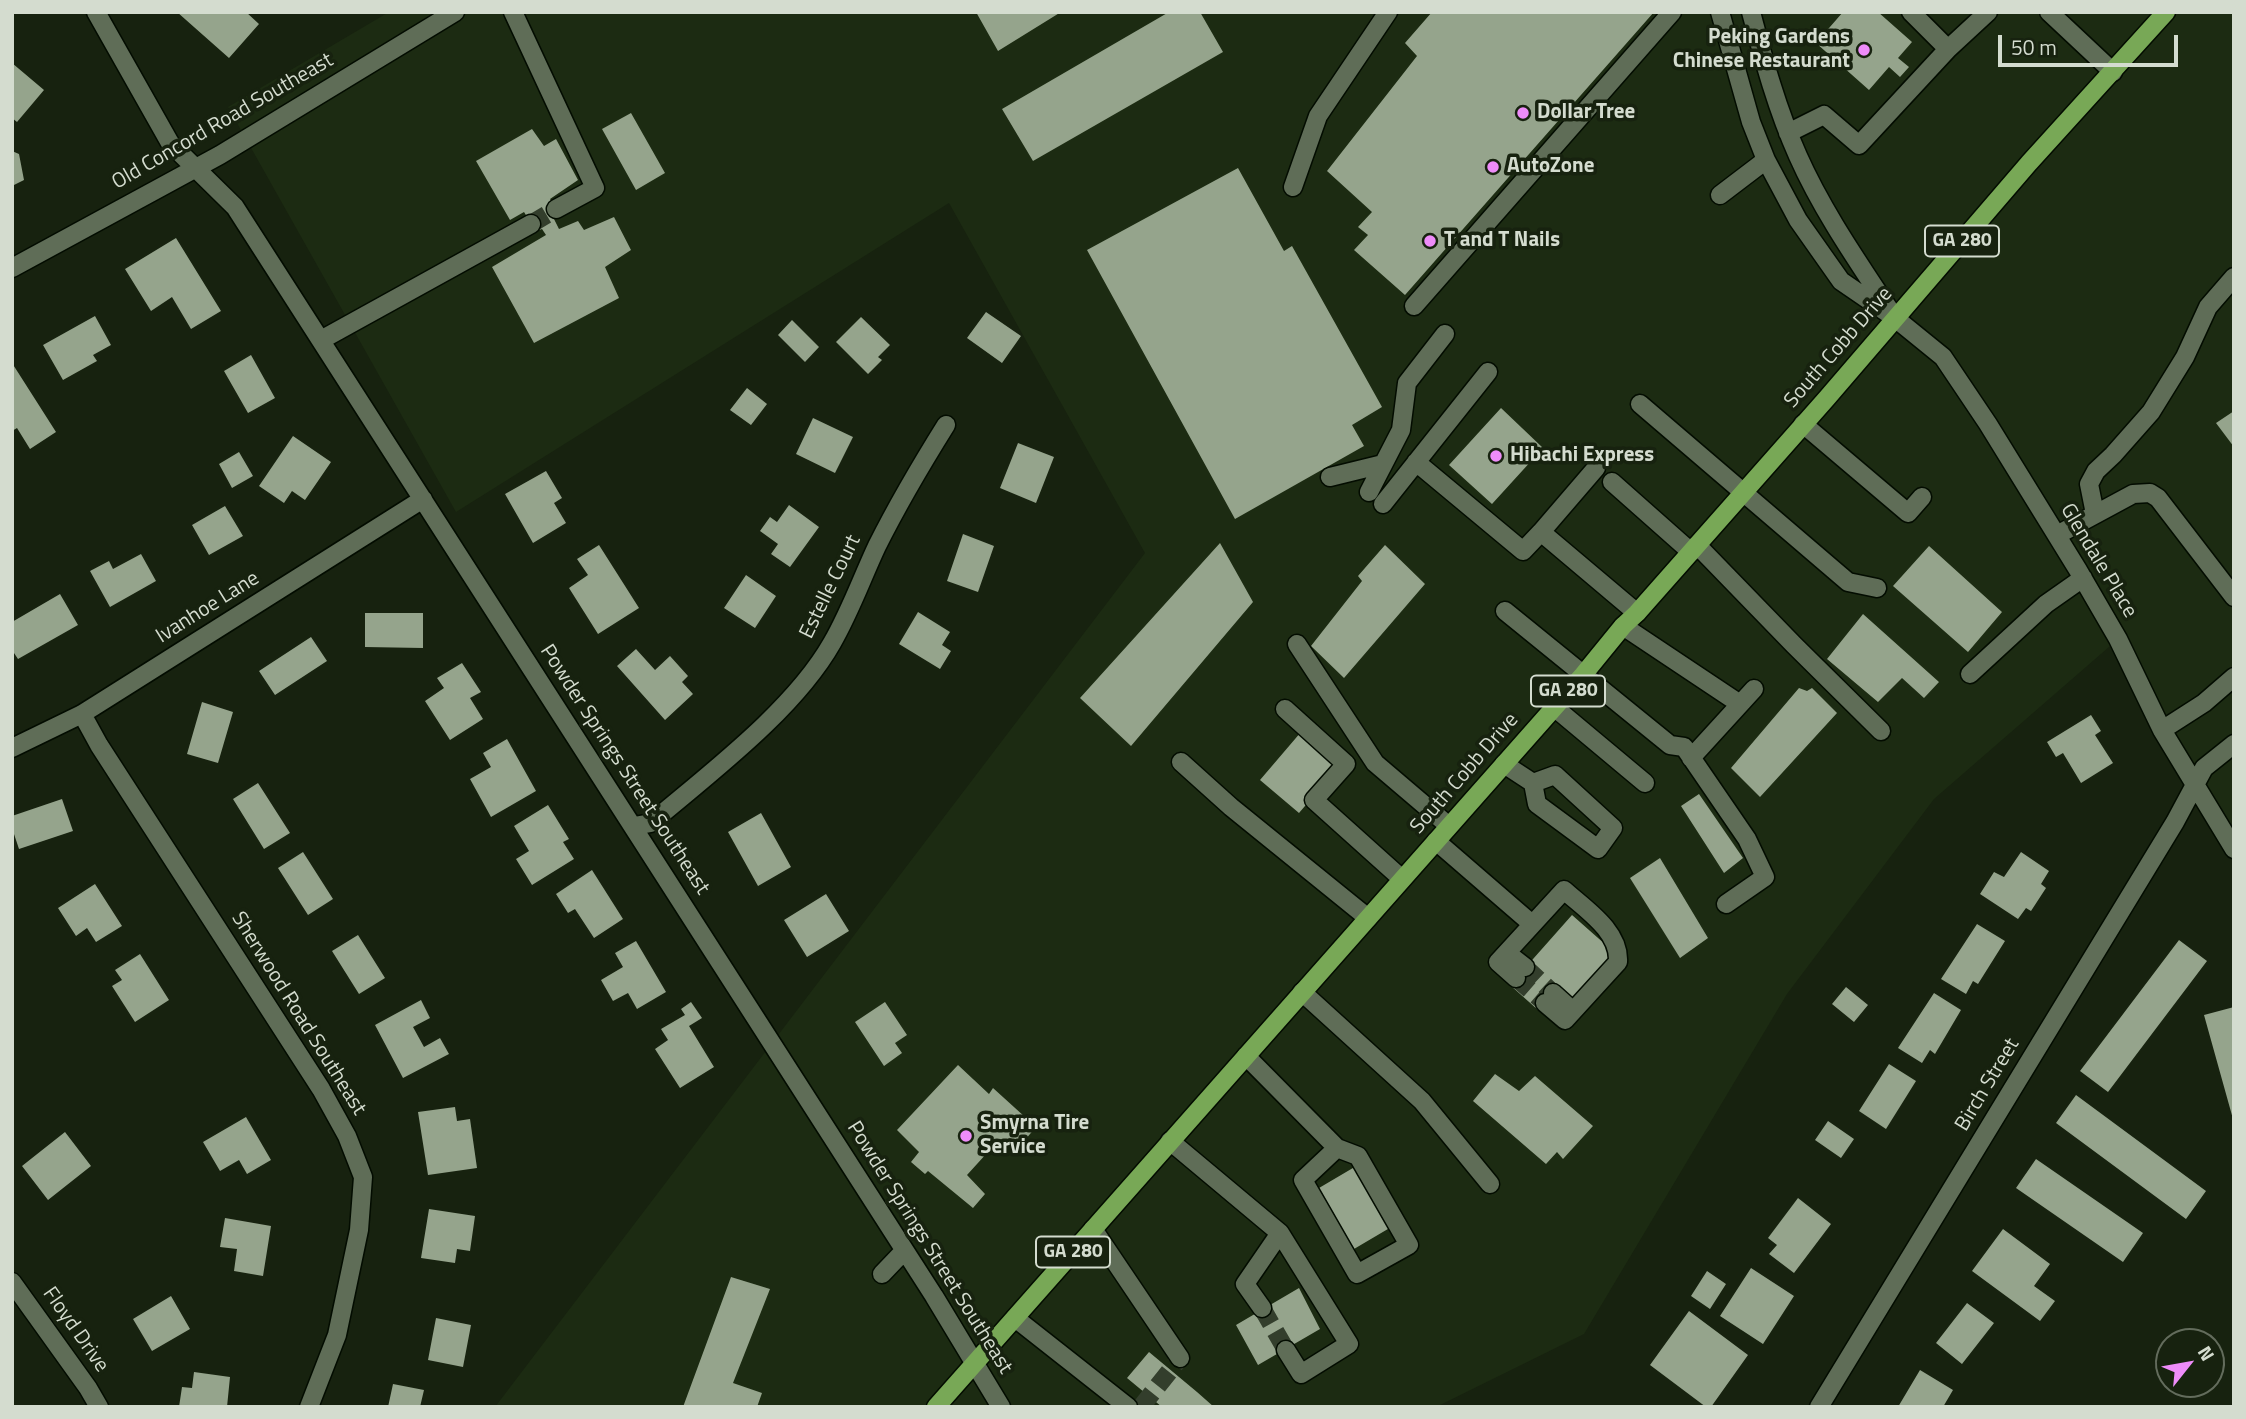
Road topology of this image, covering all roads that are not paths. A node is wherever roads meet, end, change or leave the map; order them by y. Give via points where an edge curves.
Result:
1 (96, 12) edge
2 (455, 12) edge
3 (513, 12) edge
4 (1388, 12) edge
5 (1672, 12) edge
6 (1720, 12) edge
7 (1751, 12) edge
8 (1911, 12) edge
9 (1988, 12) edge
10 (2049, 12) edge
11 (2166, 12) edge
12 (1948, 49) junction
13 (2113, 72) junction
14 (1788, 133) junction
15 (1766, 160) junction
16 (196, 167) junction
17 (1293, 187) dead end
18 (1720, 195) dead end
19 (556, 209) tunnel mouth
20 (531, 224) tunnel mouth
21 (12, 268) edge
22 (2234, 277) edge
23 (1414, 306) dead end
24 (1895, 317) junction
25 (1445, 334) dead end
26 (321, 340) junction
27 (1488, 372) dead end
28 (1640, 404) dead end
29 (1803, 424) junction
30 (946, 425) dead end
31 (1416, 462) junction
32 (1383, 464) junction
33 (1596, 468) dead end
34 (1330, 477) dead end
35 (1612, 482) dead end
36 (1743, 492) junction
37 (1922, 497) dead end
38 (424, 499) junction
39 (2095, 514) junction
40 (1541, 532) junction
41 (2057, 535) junction
42 (1694, 548) junction
43 (2083, 578) junction
44 (1877, 589) dead end
45 (2234, 597) edge
46 (1505, 611) dead end
47 (1637, 613) junction
48 (1623, 626) junction
49 (1297, 644) dead end
50 (1970, 674) dead end
51 (1583, 675) junction
52 (2234, 677) edge
53 (1754, 689) dead end
54 (1740, 704) junction
55 (1554, 707) junction
56 (1285, 709) dead end
57 (82, 714) junction
58 (2162, 730) junction
59 (1881, 731) dead end
60 (2234, 744) edge
61 (12, 748) edge
62 (1691, 758) junction
63 (1181, 762) dead end
64 (1504, 764) junction
65 (1533, 783) junction
66 (1645, 783) dead end
67 (2196, 787) junction
68 (634, 826) junction
69 (1449, 826) junction
70 (1436, 841) junction
71 (2234, 849) edge
72 (1402, 879) junction
73 (1726, 904) dead end
74 (1368, 918) junction
75 (1532, 924) junction
76 (1521, 973) tunnel mouth
77 (1303, 992) junction
78 (1549, 998) tunnel mouth
79 (1246, 1056) junction
80 (1170, 1141) junction
81 (1337, 1147) junction
82 (1490, 1184) dead end
83 (1093, 1229) junction
84 (1280, 1233) junction
85 (904, 1251) junction
86 (882, 1274) dead end
87 (12, 1282) edge
88 (1262, 1308) tunnel mouth
89 (1015, 1318) junction
90 (1286, 1350) tunnel mouth
91 (1180, 1358) dead end
92 (976, 1362) junction
93 (99, 1407) edge
94 (309, 1407) edge
95 (936, 1407) edge
96 (1001, 1407) edge
97 (1128, 1407) edge
98 (1819, 1407) edge

1 - 16 street, Powder Springs Street Southeast via 170,143
2 - 16 street, Old Concord Road Southeast
3 - 19 street via 595,188
4 - 17 street via 1318,116
5 - 23 street
6 - 15 street via 1742,95
7 - 14 street
8 - 12 street
9 - 12 street
10 - 13 street
11 - 13 main road, South Cobb Drive / GA 280
12 - 14 street via 1859,145 1824,115
13 - 24 main road, South Cobb Drive / GA 280
14 - 24 street via 1838,231
15 - 18 street
15 - 24 street via 1798,220 1841,281
16 - 21 street, Old Concord Road Southeast
16 - 26 street, Powder Springs Street Southeast via 235,207
20 - 26 street
22 - 39 street via 2208,307 2185,357 2151,412 2095,471 2089,484
24 - 29 main road, South Cobb Drive / GA 280
24 - 41 street, Glendale Place via 1943,357 1983,429
25 - 32 street via 1407,383 1401,430
26 - 38 street, Powder Springs Street Southeast
27 - 31 street
28 - 36 street
29 - 36 main road, South Cobb Drive / GA 280
29 - 37 street via 1908,513
30 - 68 street, Estelle Court via 911,481 832,644 797,691 743,745 651,823
31 - 32 street via 1376,498
31 - 40 street via 1523,551
32 - 34 street
33 - 40 street
35 - 42 street
36 - 42 main road, South Cobb Drive / GA 280
36 - 44 street via 1848,582
38 - 57 street, Ivanhoe Lane
38 - 68 street, Powder Springs Street Southeast
39 - 41 street
39 - 45 street via 2133,494 2150,493
40 - 47 street
41 - 43 street, Glendale Place
42 - 47 main road, South Cobb Drive / GA 280
42 - 59 street
43 - 50 street via 2046,604
43 - 58 street, Glendale Place
46 - 51 street
47 - 48 main road, South Cobb Drive / GA 280
48 - 51 main road, South Cobb Drive / GA 280
48 - 54 street
49 - 69 street via 1375,763
51 - 55 main road, South Cobb Drive / GA 280
51 - 62 street via 1670,746 1684,747
52 - 58 street via 2204,704
53 - 54 street
54 - 62 street
55 - 64 main road, South Cobb Drive / GA 280
55 - 66 street
56 - 72 street via 1346,764 1314,800
57 - 61 street, Ivanhoe Lane
57 - 94 street, Sherwood Road Southeast via 321,1089 363,1177 359,1230 337,1335
58 - 67 street, Glendale Place
60 - 67 street, Birch Street via 2204,768
62 - 73 street via 1747,839 1765,877
63 - 74 street
64 - 65 street
64 - 69 main road, South Cobb Drive / GA 280
65 - 65 street via 1537,804 1598,849 1613,828 1555,775
67 - 71 street, Glendale Place
67 - 98 street, Birch Street
68 - 85 street, Powder Springs Street Southeast
69 - 70 main road, South Cobb Drive / GA 280
70 - 72 main road, South Cobb Drive / GA 280
70 - 75 street
72 - 74 main road, South Cobb Drive / GA 280
74 - 77 main road, South Cobb Drive / GA 280
75 - 76 street via 1507,953
75 - 78 street via 1564,890 1612,935 1618,953 1618,962 1573,1011
77 - 79 main road, South Cobb Drive / GA 280
77 - 82 street via 1422,1101
79 - 80 main road, South Cobb Drive / GA 280
79 - 81 street
80 - 83 main road, South Cobb Drive / GA 280
80 - 84 street
81 - 81 street via 1303,1180 1357,1274 1409,1245 1358,1156
83 - 89 main road, South Cobb Drive / GA 280
83 - 91 street
84 - 88 street via 1245,1284
84 - 90 street via 1349,1344 1301,1374
85 - 86 street
85 - 92 street, Powder Springs Street Southeast
87 - 93 street, Floyd Drive
89 - 92 main road, South Cobb Drive / GA 280
89 - 97 street
92 - 95 main road, South Cobb Drive / GA 280
92 - 96 street, Powder Springs Street Southeast

